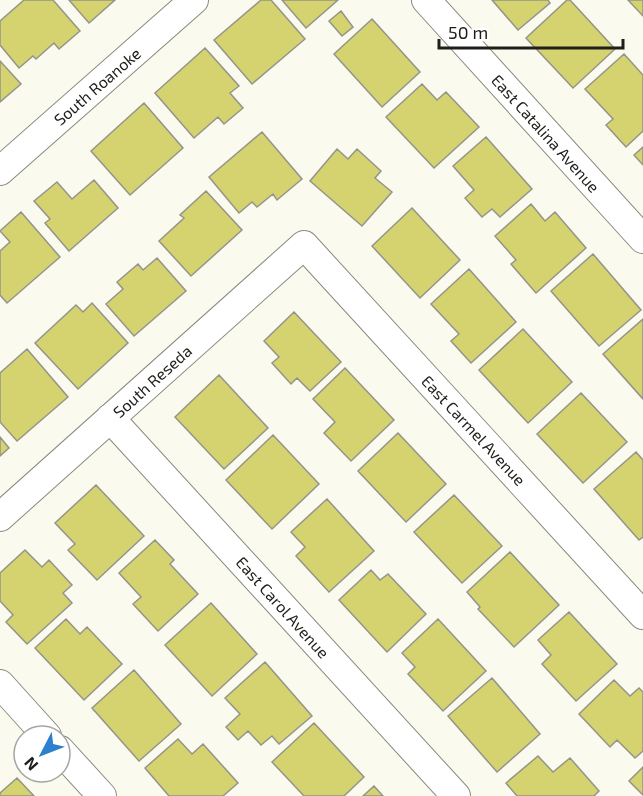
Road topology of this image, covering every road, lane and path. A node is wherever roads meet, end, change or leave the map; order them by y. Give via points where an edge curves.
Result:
1 (194, 0) edge
2 (426, 0) edge
3 (0, 171) edge
4 (643, 239) edge
5 (304, 245) joint
6 (110, 418) junction
7 (0, 517) edge
8 (643, 615) edge
9 (0, 684) edge
10 (36, 724) edge
11 (72, 763) edge
12 (102, 796) edge
13 (456, 796) edge

1 - 3 street, South Roanoke
2 - 4 street, East Catalina Avenue
5 - 6 street, South Reseda
5 - 8 street, East Carmel Avenue
6 - 7 street, South Reseda
6 - 13 street, East Carol Avenue
9 - 10 street
11 - 12 street

